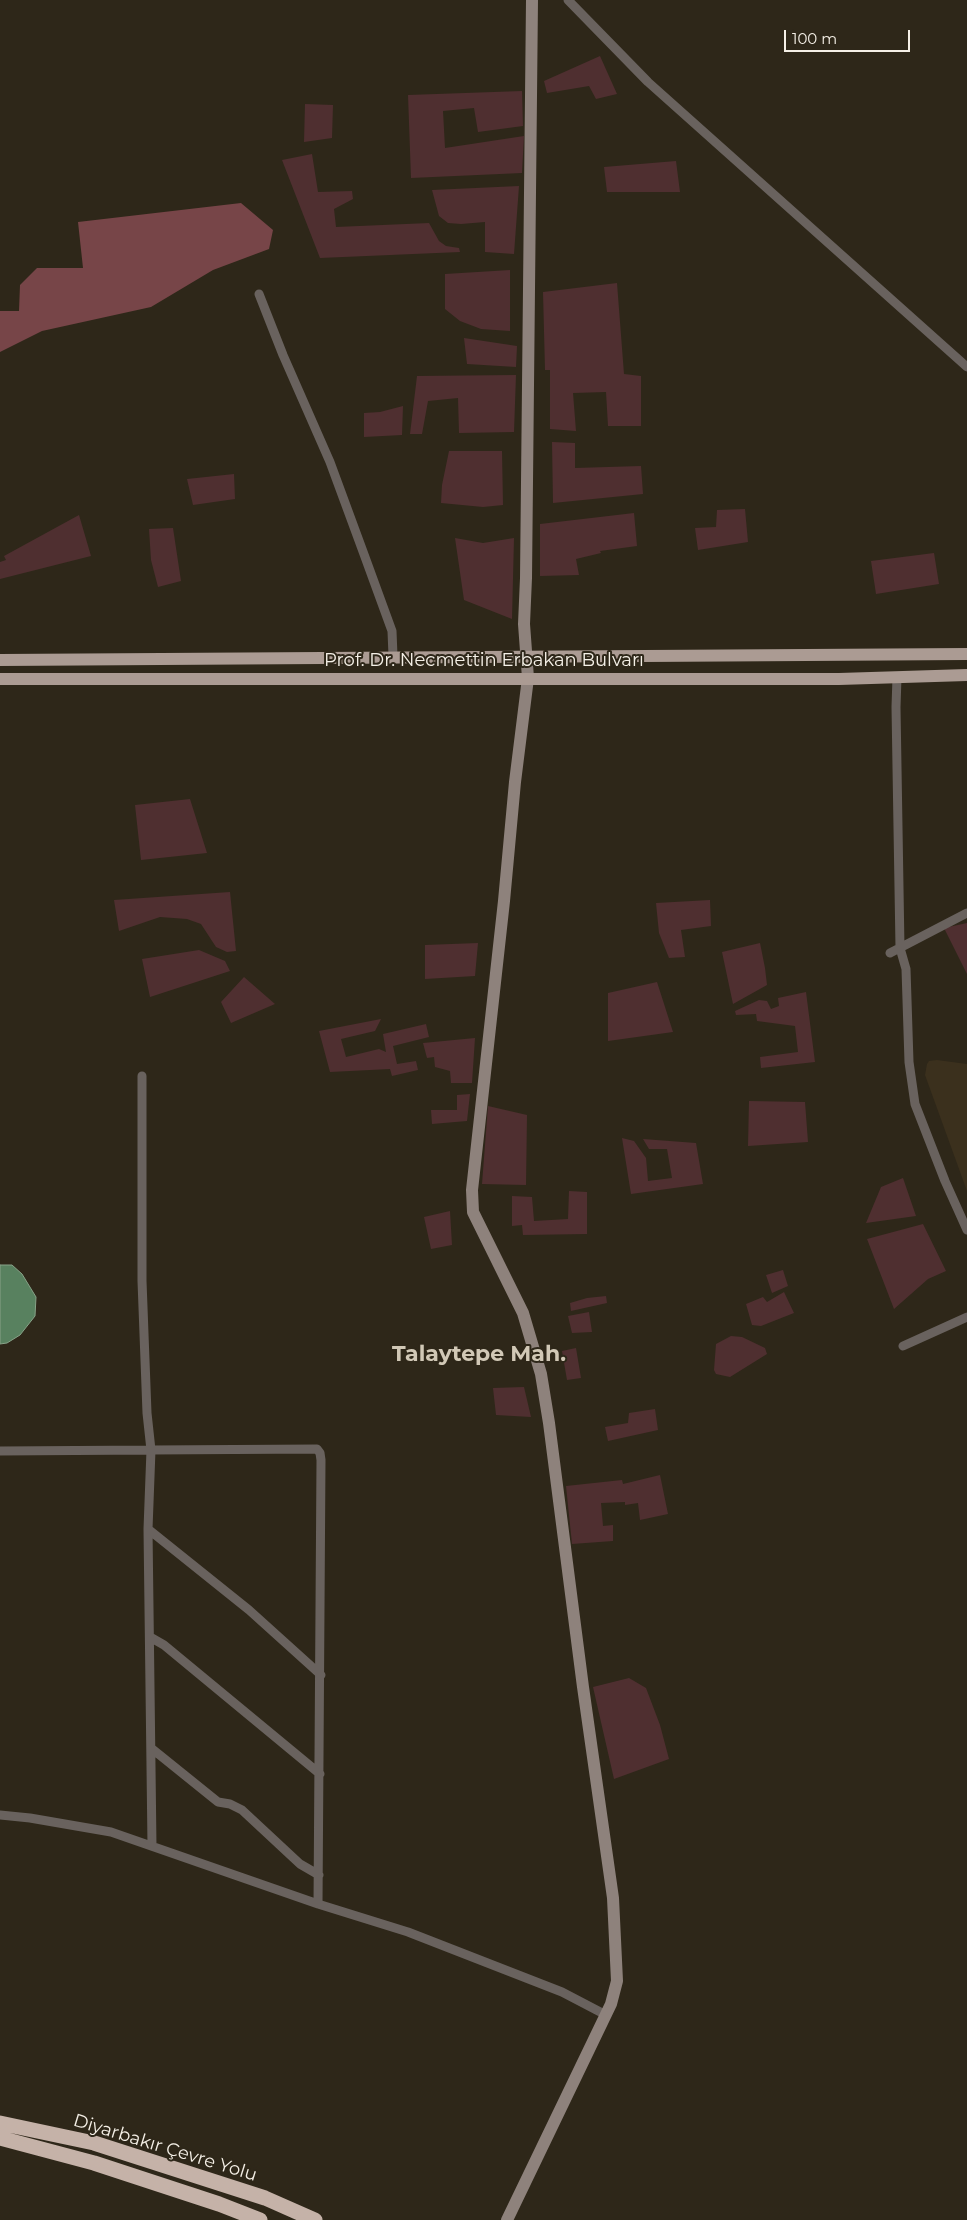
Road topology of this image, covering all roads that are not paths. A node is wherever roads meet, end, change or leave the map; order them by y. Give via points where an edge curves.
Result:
1 (532, 0) edge
2 (568, 0) edge
3 (260, 294) dead end
4 (967, 367) edge
5 (967, 654) edge
6 (527, 655) junction
7 (393, 656) junction
8 (0, 660) edge
9 (967, 675) edge
10 (897, 676) junction
11 (528, 678) junction
12 (0, 679) edge
13 (967, 913) edge
14 (900, 948) junction
15 (890, 953) dead end
16 (142, 1076) dead end
17 (967, 1230) edge
18 (967, 1317) edge
19 (903, 1346) dead end
20 (152, 1450) junction
21 (0, 1451) edge
22 (148, 1529) junction
23 (150, 1637) junction
24 (321, 1675) junction
25 (151, 1748) junction
26 (320, 1774) junction
27 (0, 1815) edge
28 (152, 1846) junction
29 (319, 1875) junction
30 (318, 1904) junction
31 (606, 2015) junction
32 (0, 2123) edge
33 (0, 2138) edge
34 (260, 2220) edge
35 (315, 2220) edge
36 (507, 2220) edge

1 - 6 street via 524,624
2 - 4 street via 648,82
3 - 7 street via 365,556 392,631
5 - 6 main road, Prof. Dr. Necmettin Erbakan Bulvarı
6 - 7 main road, Prof. Dr. Necmettin Erbakan Bulvarı
6 - 11 street
7 - 8 main road, Prof. Dr. Necmettin Erbakan Bulvarı
9 - 10 main road, Prof. Dr. Necmettin Erbakan Bulvarı
10 - 11 main road, Prof. Dr. Necmettin Erbakan Bulvarı via 839,679
10 - 14 street
11 - 12 main road, Prof. Dr. Necmettin Erbakan Bulvarı
11 - 31 street via 472,1190 474,1212 523,1313 541,1374 550,1423 582,1687 613,1898 617,1981
13 - 14 street
14 - 15 street
14 - 17 street via 906,969 909,1062 915,1104
16 - 20 street via 142,1281 147,1412
18 - 19 street
20 - 21 street
20 - 22 street
20 - 24 street via 317,1449 320,1454
22 - 23 street
22 - 24 street via 249,1610
23 - 25 street
23 - 26 street via 164,1645
24 - 26 street
25 - 28 street
25 - 29 street via 218,1802 242,1810 300,1864
26 - 29 street
27 - 28 street via 111,1832
28 - 30 street
29 - 30 street
30 - 31 street via 408,1932 562,1992
31 - 36 street
32 - 35 highway, Diyarbakır Çevre Yolu via 94,2144 265,2198
33 - 34 highway, Diyarbakır Çevre Yolu via 94,2163

